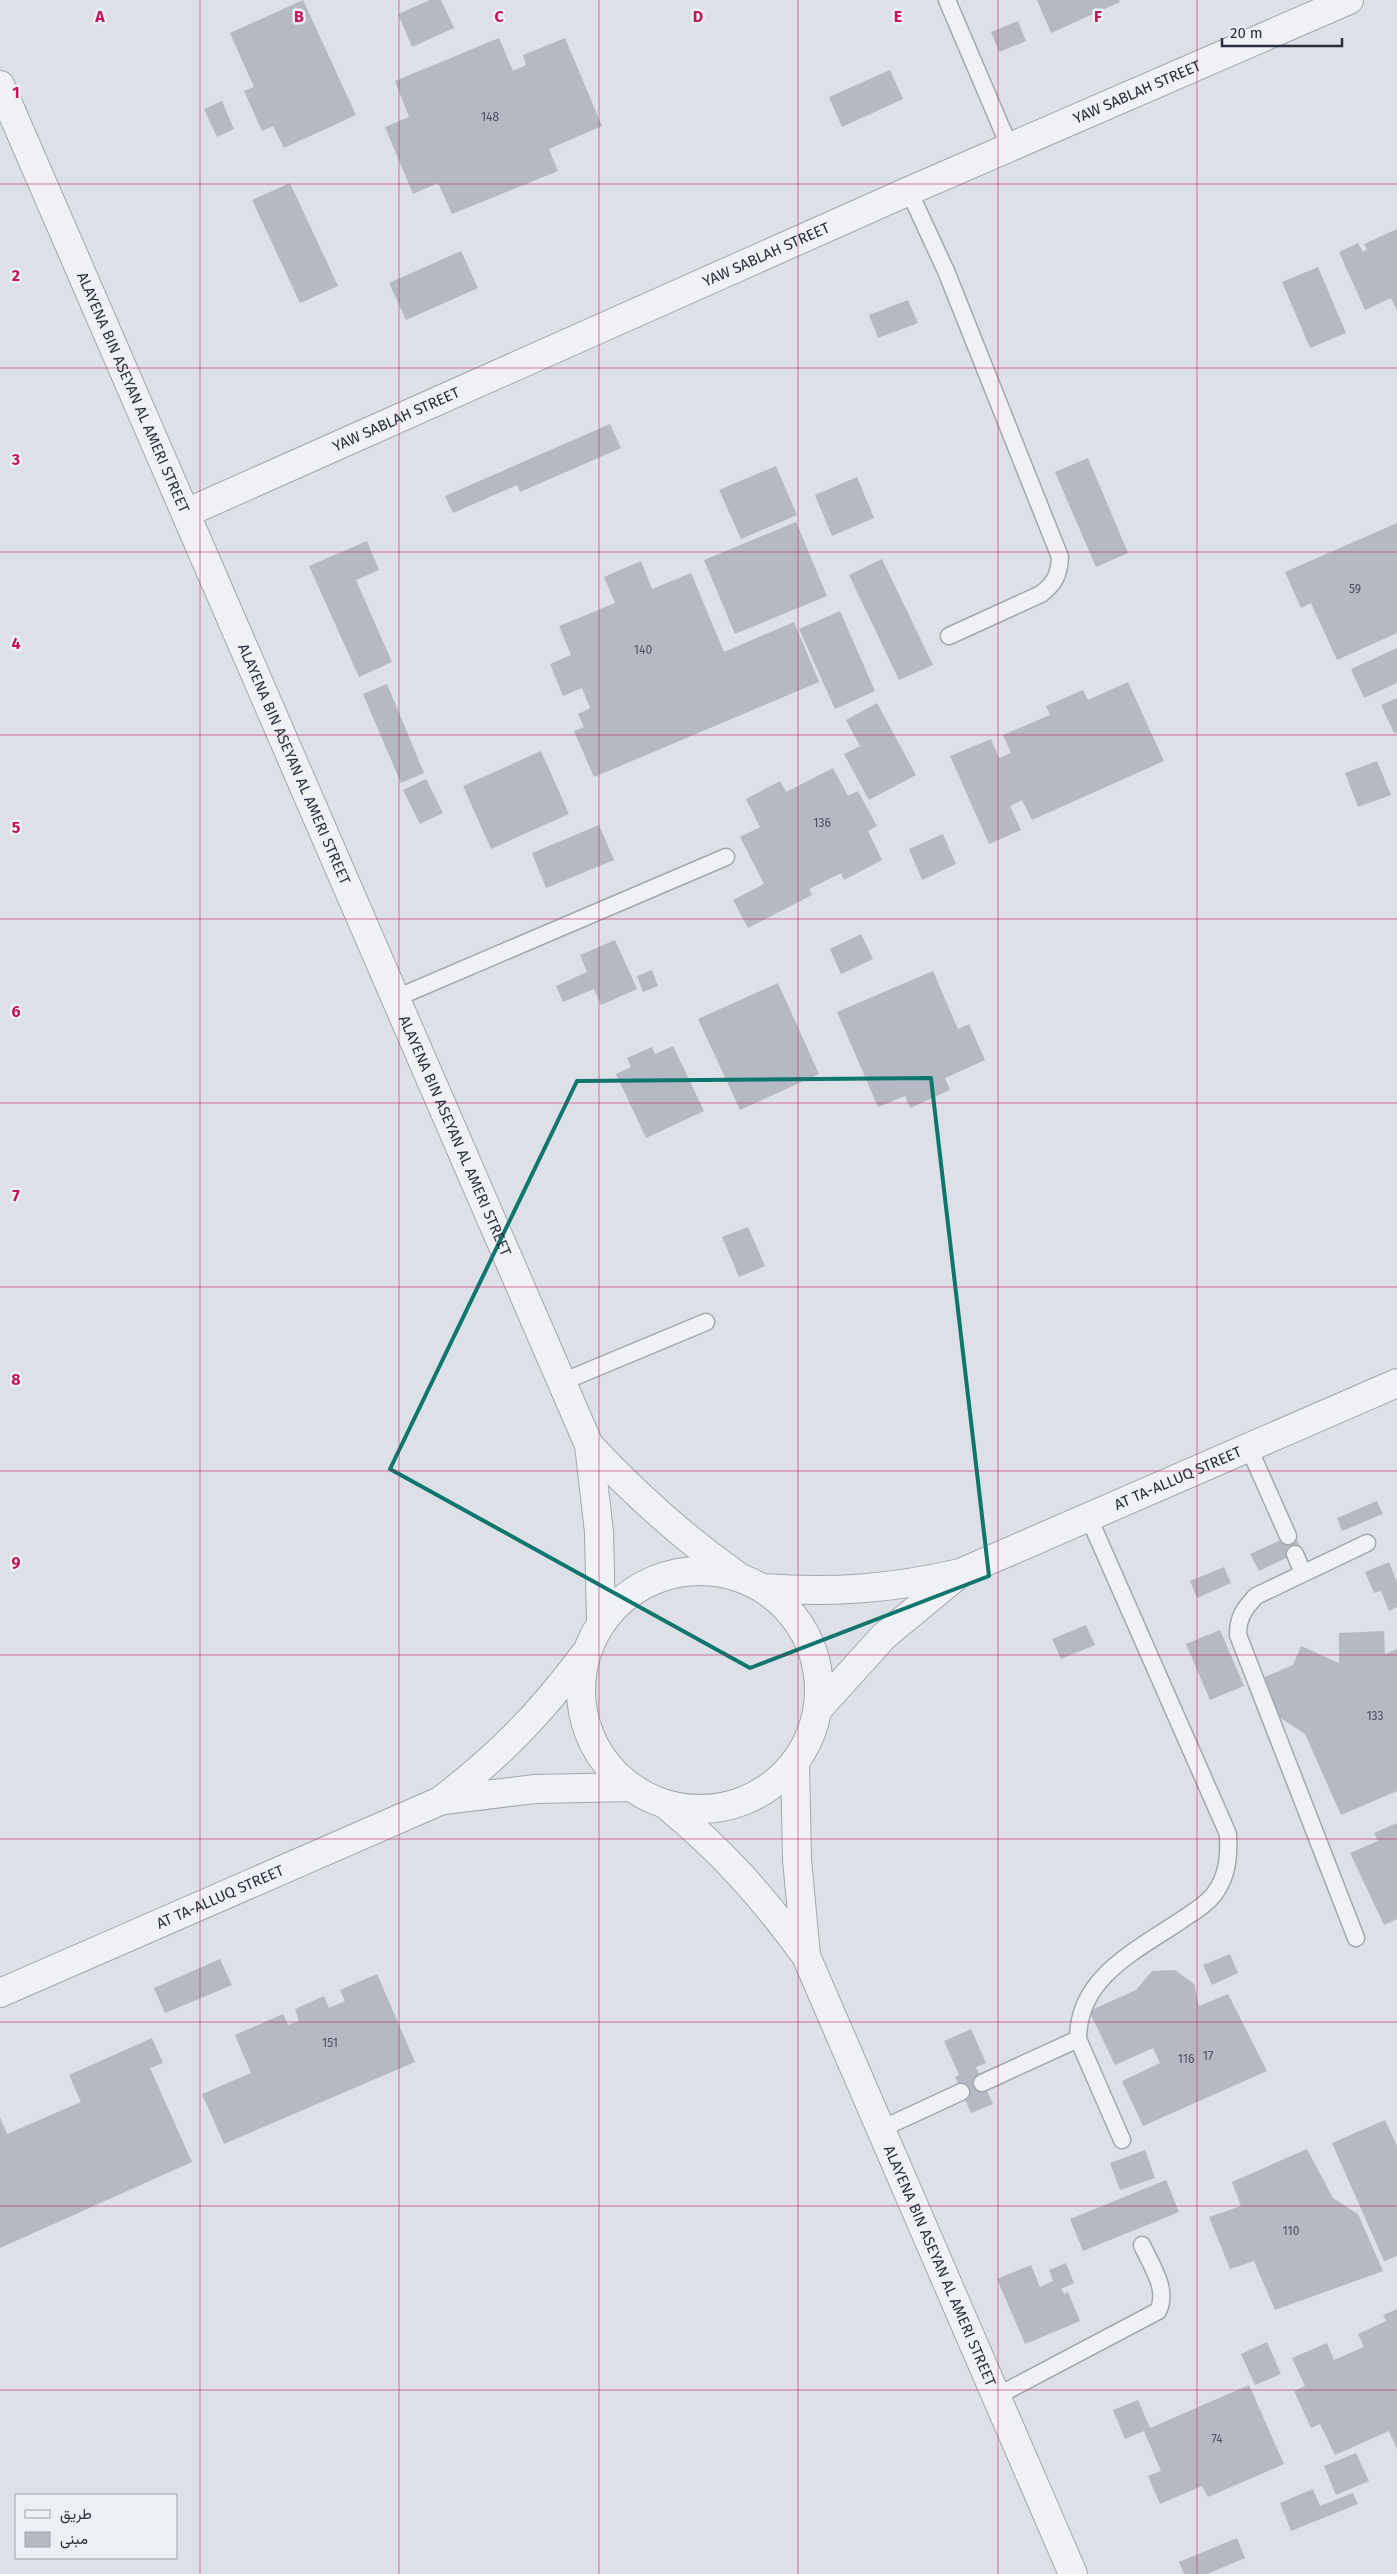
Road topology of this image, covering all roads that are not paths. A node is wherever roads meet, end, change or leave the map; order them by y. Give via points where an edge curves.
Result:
1 (947, 0) edge
2 (1349, 0) edge
3 (0, 84) edge
4 (1010, 148) junction
5 (909, 191) junction
6 (186, 514) junction
7 (949, 636) dead end
8 (726, 857) dead end
9 (396, 998) junction
10 (706, 1322) dead end
11 (562, 1382) junction
12 (1397, 1383) edge
13 (589, 1445) junction
14 (1248, 1448) junction
15 (1089, 1518) junction
16 (1288, 1536) dead end
17 (1367, 1543) dead end
18 (1295, 1554) dead end
19 (960, 1574) junction
20 (1303, 1574) junction
21 (751, 1582) junction
22 (601, 1620) junction
23 (586, 1652) junction
24 (818, 1709) junction
25 (795, 1762) junction
26 (631, 1787) junction
27 (440, 1801) junction
28 (666, 1806) junction
29 (1356, 1938) dead end
30 (806, 1956) junction
31 (0, 1993) edge
32 (1078, 2039) junction
33 (982, 2083) dead end
34 (961, 2092) dead end
35 (881, 2129) junction
36 (1122, 2140) dead end
37 (1142, 2245) dead end
38 (997, 2396) junction
39 (1073, 2574) edge

1 - 4 lane
2 - 4 street, YAW SABLAH STREET
3 - 6 street, ALAYENA BIN ASEYAN AL AMERI STREET
4 - 5 street, YAW SABLAH STREET
5 - 6 street, YAW SABLAH STREET
5 - 7 lane via 946,271 1060,557 1054,584 1041,594
6 - 9 street, ALAYENA BIN ASEYAN AL AMERI STREET
8 - 9 lane
9 - 11 street, ALAYENA BIN ASEYAN AL AMERI STREET
10 - 11 lane
11 - 13 street, ALAYENA BIN ASEYAN AL AMERI STREET
12 - 14 street, AT TA-ALLUQ STREET
13 - 21 street, ALAYENA BIN ASEYAN AL AMERI STREET via 660,1516 698,1548
13 - 22 street, ALAYENA BIN ASEYAN AL AMERI STREET via 599,1532
14 - 15 street, AT TA-ALLUQ STREET
14 - 16 lane
15 - 19 street, AT TA-ALLUQ STREET
15 - 32 lane via 1228,1834 1229,1850 1222,1880 1206,1904 1110,1968 1098,1981 1082,2008
17 - 20 lane
18 - 20 lane
19 - 21 street, AT TA-ALLUQ STREET via 912,1584 812,1592
19 - 24 street, AT TA-ALLUQ STREET via 884,1636
20 - 29 lane via 1256,1596 1244,1608 1238,1621 1238,1635
21 - 22 street, AT TA-ALLUQ STREET via 714,1572 664,1576 640,1587
21 - 24 street, ALAYENA BIN ASEYAN AL AMERI STREET via 785,1605 806,1636 814,1653 819,1680
22 - 23 street
23 - 26 street via 581,1681 582,1712 592,1740 608,1766
23 - 27 street, AT TA-ALLUQ STREET via 556,1694 521,1733
24 - 25 street via 809,1737
25 - 28 street via 775,1783 750,1798 724,1806 695,1809
25 - 30 street, ALAYENA BIN ASEYAN AL AMERI STREET via 797,1860
26 - 27 street, AT TA-ALLUQ STREET via 535,1789
26 - 28 street
27 - 31 street, AT TA-ALLUQ STREET
28 - 30 street, ALAYENA BIN ASEYAN AL AMERI STREET via 743,1874
30 - 35 street, ALAYENA BIN ASEYAN AL AMERI STREET
32 - 33 lane
32 - 36 lane
34 - 35 lane
35 - 38 street, ALAYENA BIN ASEYAN AL AMERI STREET
37 - 38 lane via 1163,2297 1158,2311
38 - 39 street, ALAYENA BIN ASEYAN AL AMERI STREET

